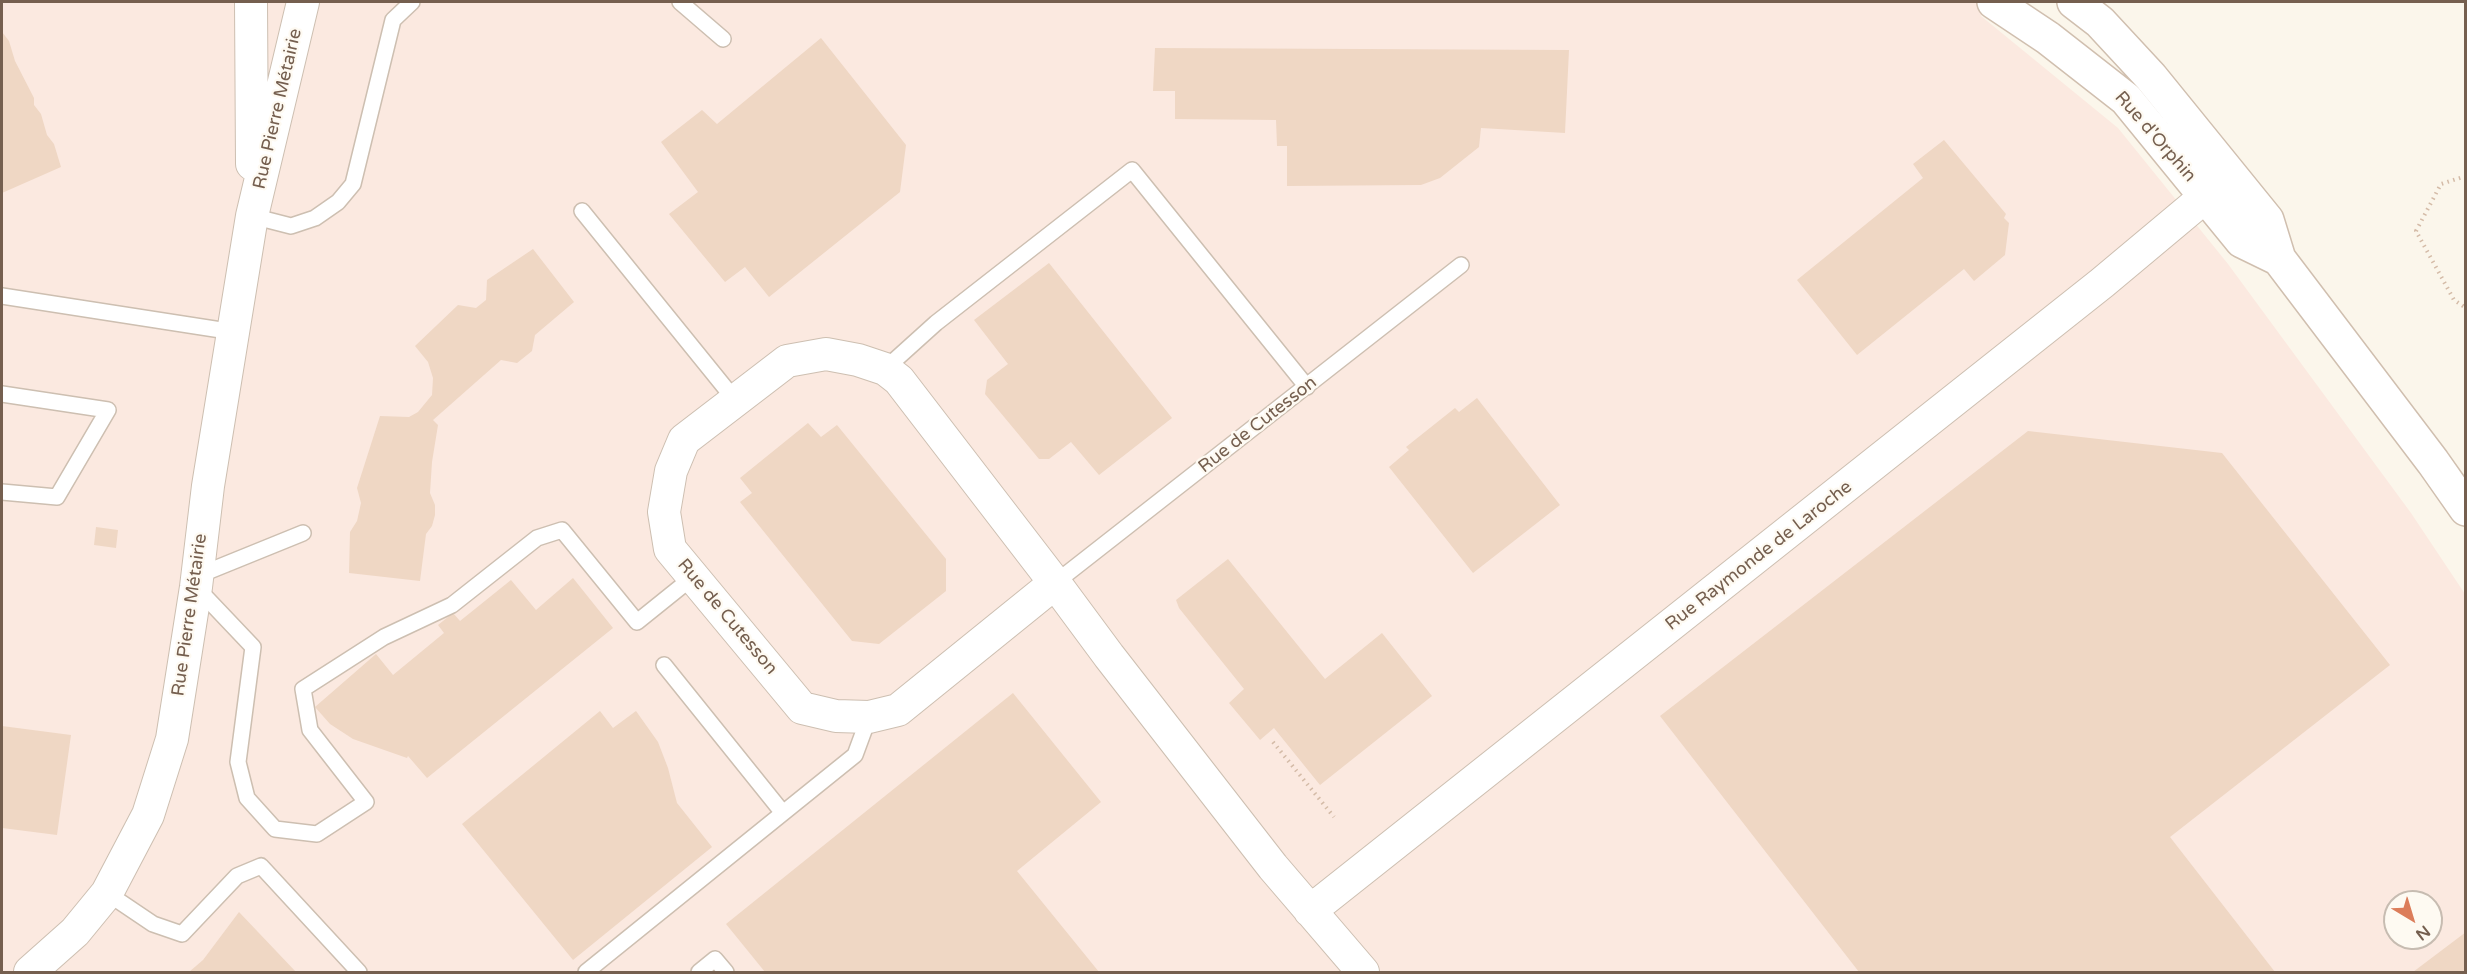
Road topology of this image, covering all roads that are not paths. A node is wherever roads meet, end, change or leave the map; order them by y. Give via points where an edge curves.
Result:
1 (251, 2) edge
2 (303, 2) edge
3 (412, 2) edge
4 (680, 2) edge
5 (1994, 2) edge
6 (2074, 2) edge
7 (723, 39) dead end
8 (2206, 196) junction
9 (582, 211) dead end
10 (252, 216) junction
11 (2278, 259) junction
12 (1461, 265) dead end
13 (2, 296) edge
14 (234, 332) junction
15 (885, 369) junction
16 (1307, 387) junction
17 (2, 394) edge
18 (735, 400) junction
19 (2, 492) edge
20 (2466, 509) edge
21 (303, 533) dead end
22 (693, 577) junction
23 (196, 582) junction
24 (1055, 583) junction
25 (664, 665) dead end
26 (869, 717) junction
27 (783, 813) junction
28 (107, 893) junction
29 (1310, 911) junction
30 (30, 972) edge
31 (359, 972) edge
32 (586, 972) edge
33 (699, 972) edge
34 (726, 972) edge
35 (1363, 972) edge

1 - 10 street, Rue Pierre Métairie
2 - 10 street, Rue Pierre Métairie
3 - 10 lane via 393,20 353,184 338,202 315,218 291,226
4 - 7 lane
5 - 8 main road, Rue d'Orphin via 2126,99
6 - 11 main road, Rue d'Orphin via 2100,22 2151,77 2267,220
8 - 11 main road, Rue d'Orphin via 2242,241
8 - 29 street, Rue Raymonde de Laroche via 2102,283
9 - 18 lane
10 - 14 street, Rue Pierre Métairie
11 - 20 main road, Rue d'Orphin
12 - 16 lane, Rue de Cutesson
13 - 14 lane
14 - 23 street, Rue Pierre Métairie
15 - 16 lane via 936,323 1131,171
15 - 18 street, Rue de Cutesson via 826,354 787,361
15 - 24 street, Rue de Cutesson via 899,380
16 - 24 lane, Rue de Cutesson
17 - 19 lane via 108,410 57,497
18 - 22 street, Rue de Cutesson via 684,440 671,471 664,512 670,549
21 - 23 lane
22 - 23 lane via 637,622 562,530 537,538 452,605 384,637 303,689 310,730 366,802 317,834 275,829 247,798 238,762 253,647
22 - 26 street, Rue de Cutesson via 802,708 836,716
23 - 28 street, Rue Pierre Métairie via 172,739 148,816
24 - 26 street, Rue de Cutesson via 898,710
24 - 29 street, Rue de Cutesson
25 - 27 lane
26 - 27 lane via 855,755
27 - 32 lane
28 - 30 street, Rue Pierre Métairie via 75,932
28 - 31 lane via 153,924 182,934 237,876 261,866
29 - 35 street, Rue de Cutesson
33 - 34 lane via 715,959

